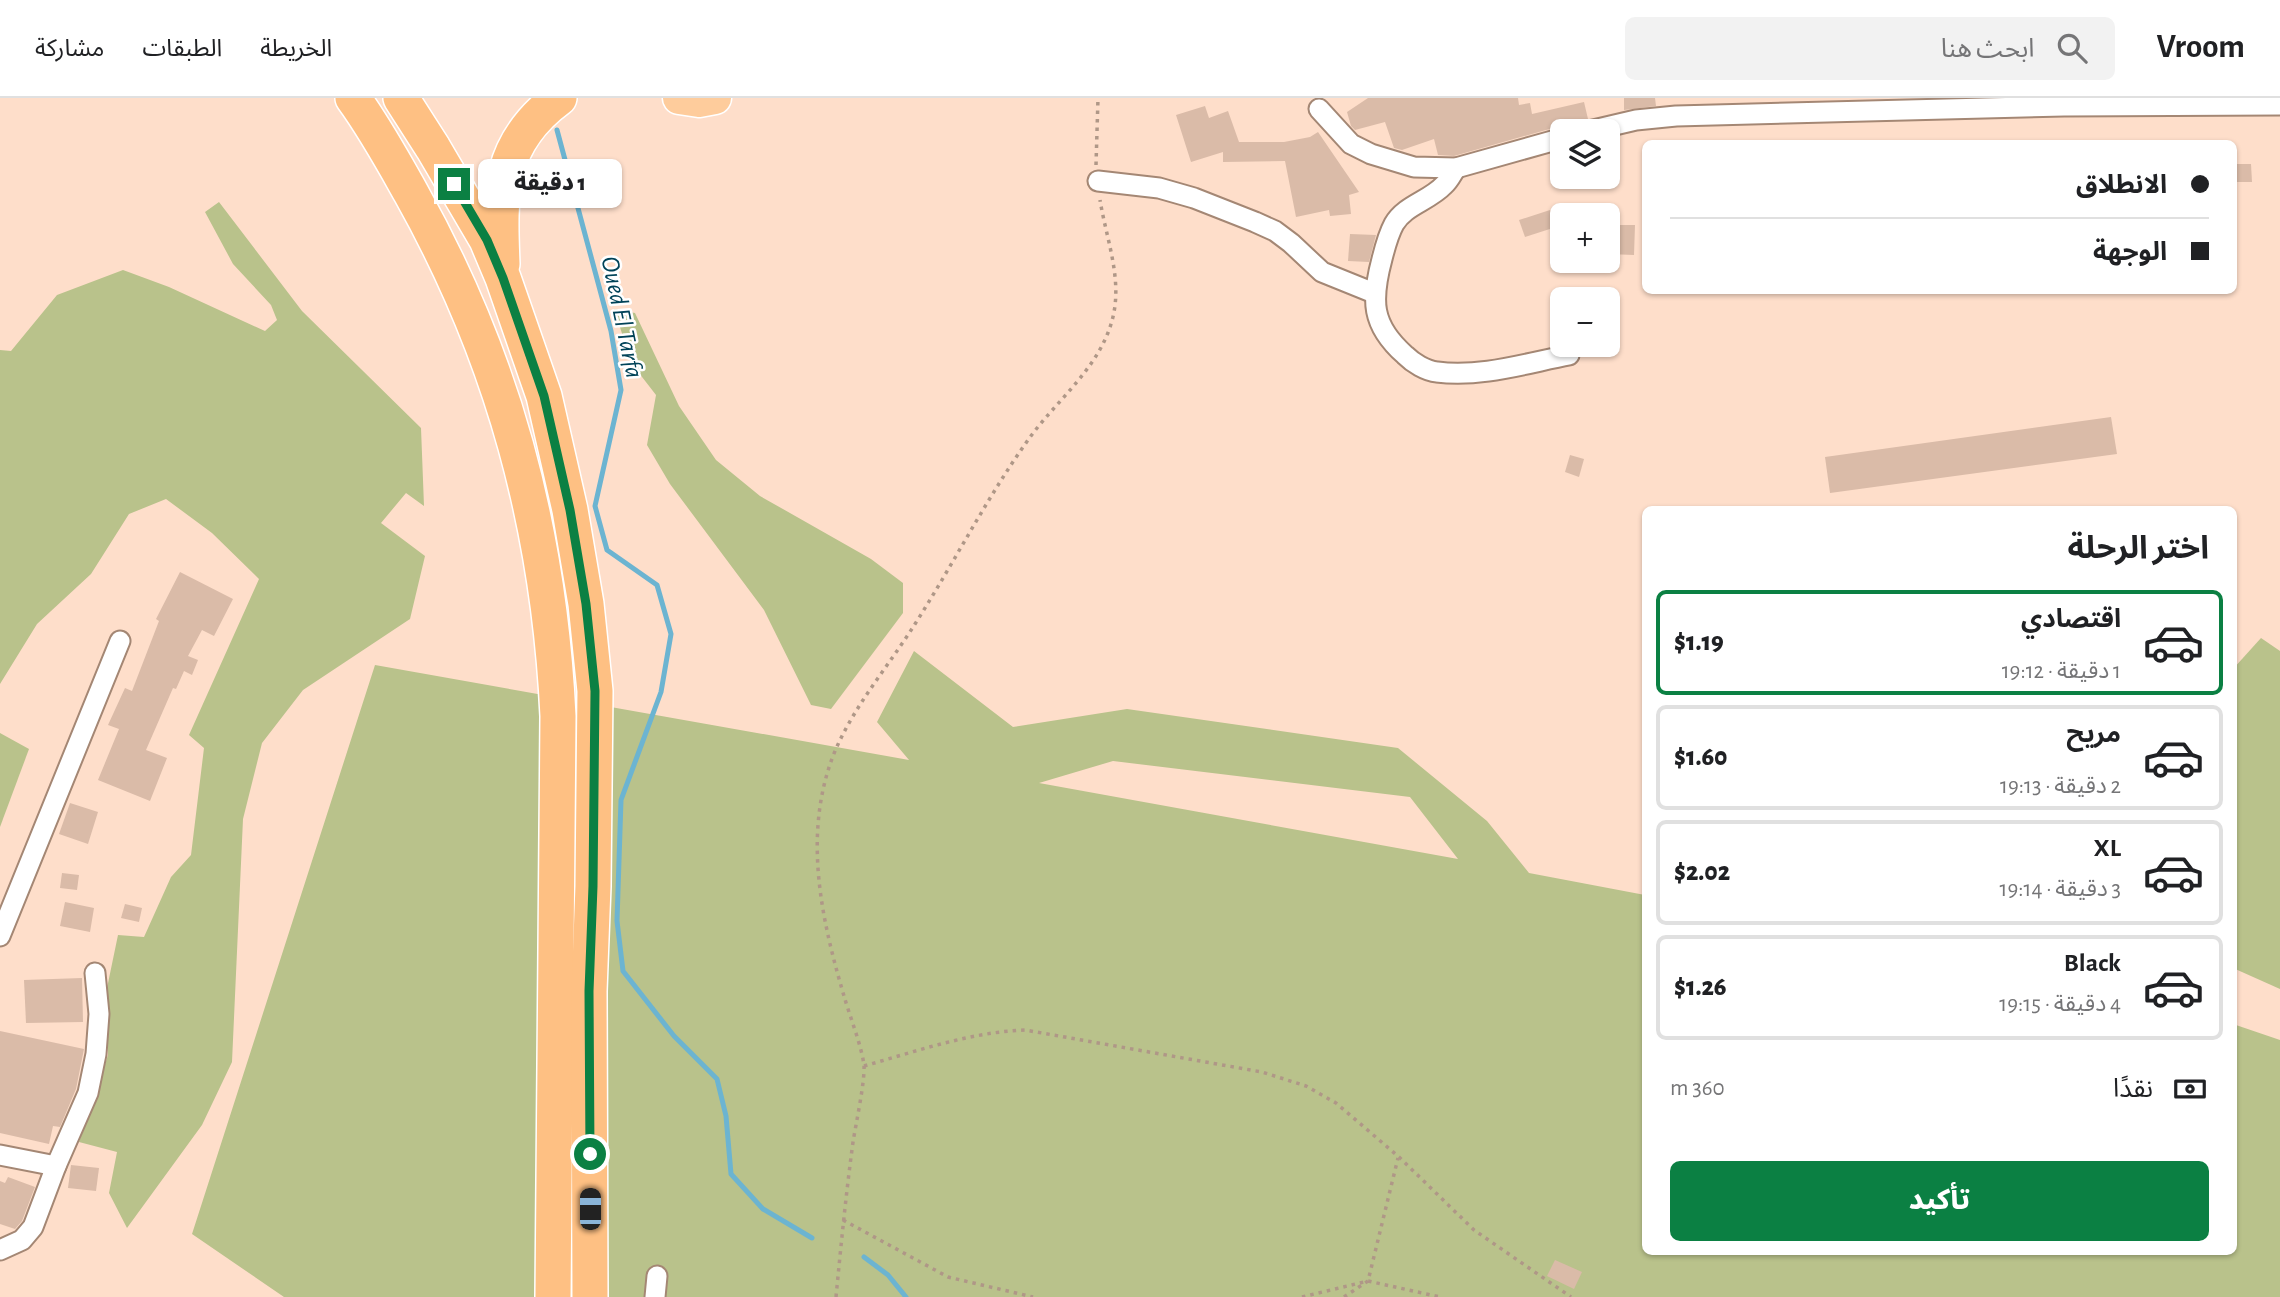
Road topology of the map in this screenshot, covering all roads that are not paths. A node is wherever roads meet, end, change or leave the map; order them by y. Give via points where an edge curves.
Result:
1 (342, 98) edge
2 (401, 98) edge
3 (559, 98) edge
4 (679, 98) edge
5 (715, 98) edge
6 (1768, 106) edge
7 (2280, 106) edge
8 (1319, 110) dead end
9 (363, 112) edge
10 (1620, 124) edge
11 (1550, 142) edge
12 (1455, 168) junction
13 (1098, 181) road end
14 (503, 278) junction
15 (1374, 293) junction
16 (1558, 357) edge
17 (120, 641) dead end
18 (0, 936) edge
19 (95, 973) dead end
20 (0, 1155) edge
21 (56, 1166) junction
22 (0, 1250) edge
23 (657, 1276) dead end
24 (553, 1297) edge
25 (590, 1297) edge
26 (655, 1297) edge

1 - 9 highway
2 - 14 highway via 487,240
3 - 14 highway via 526,128 505,171 500,222
4 - 5 highway
6 - 7 street
6 - 10 street
8 - 12 street via 1350,144 1371,154 1413,167
9 - 24 highway via 443,254 482,342 516,444 545,573 558,728
11 - 12 street
12 - 15 street via 1443,187 1398,217 1387,238
13 - 15 street via 1159,188 1232,213 1275,231 1322,272
14 - 25 highway via 544,396 570,510 595,691 589,991
15 - 16 street via 1383,331 1396,348 1433,372 1460,374
17 - 18 street
19 - 21 street via 96,1054 88,1093
20 - 21 street
21 - 22 street via 33,1227 22,1240
23 - 26 street

